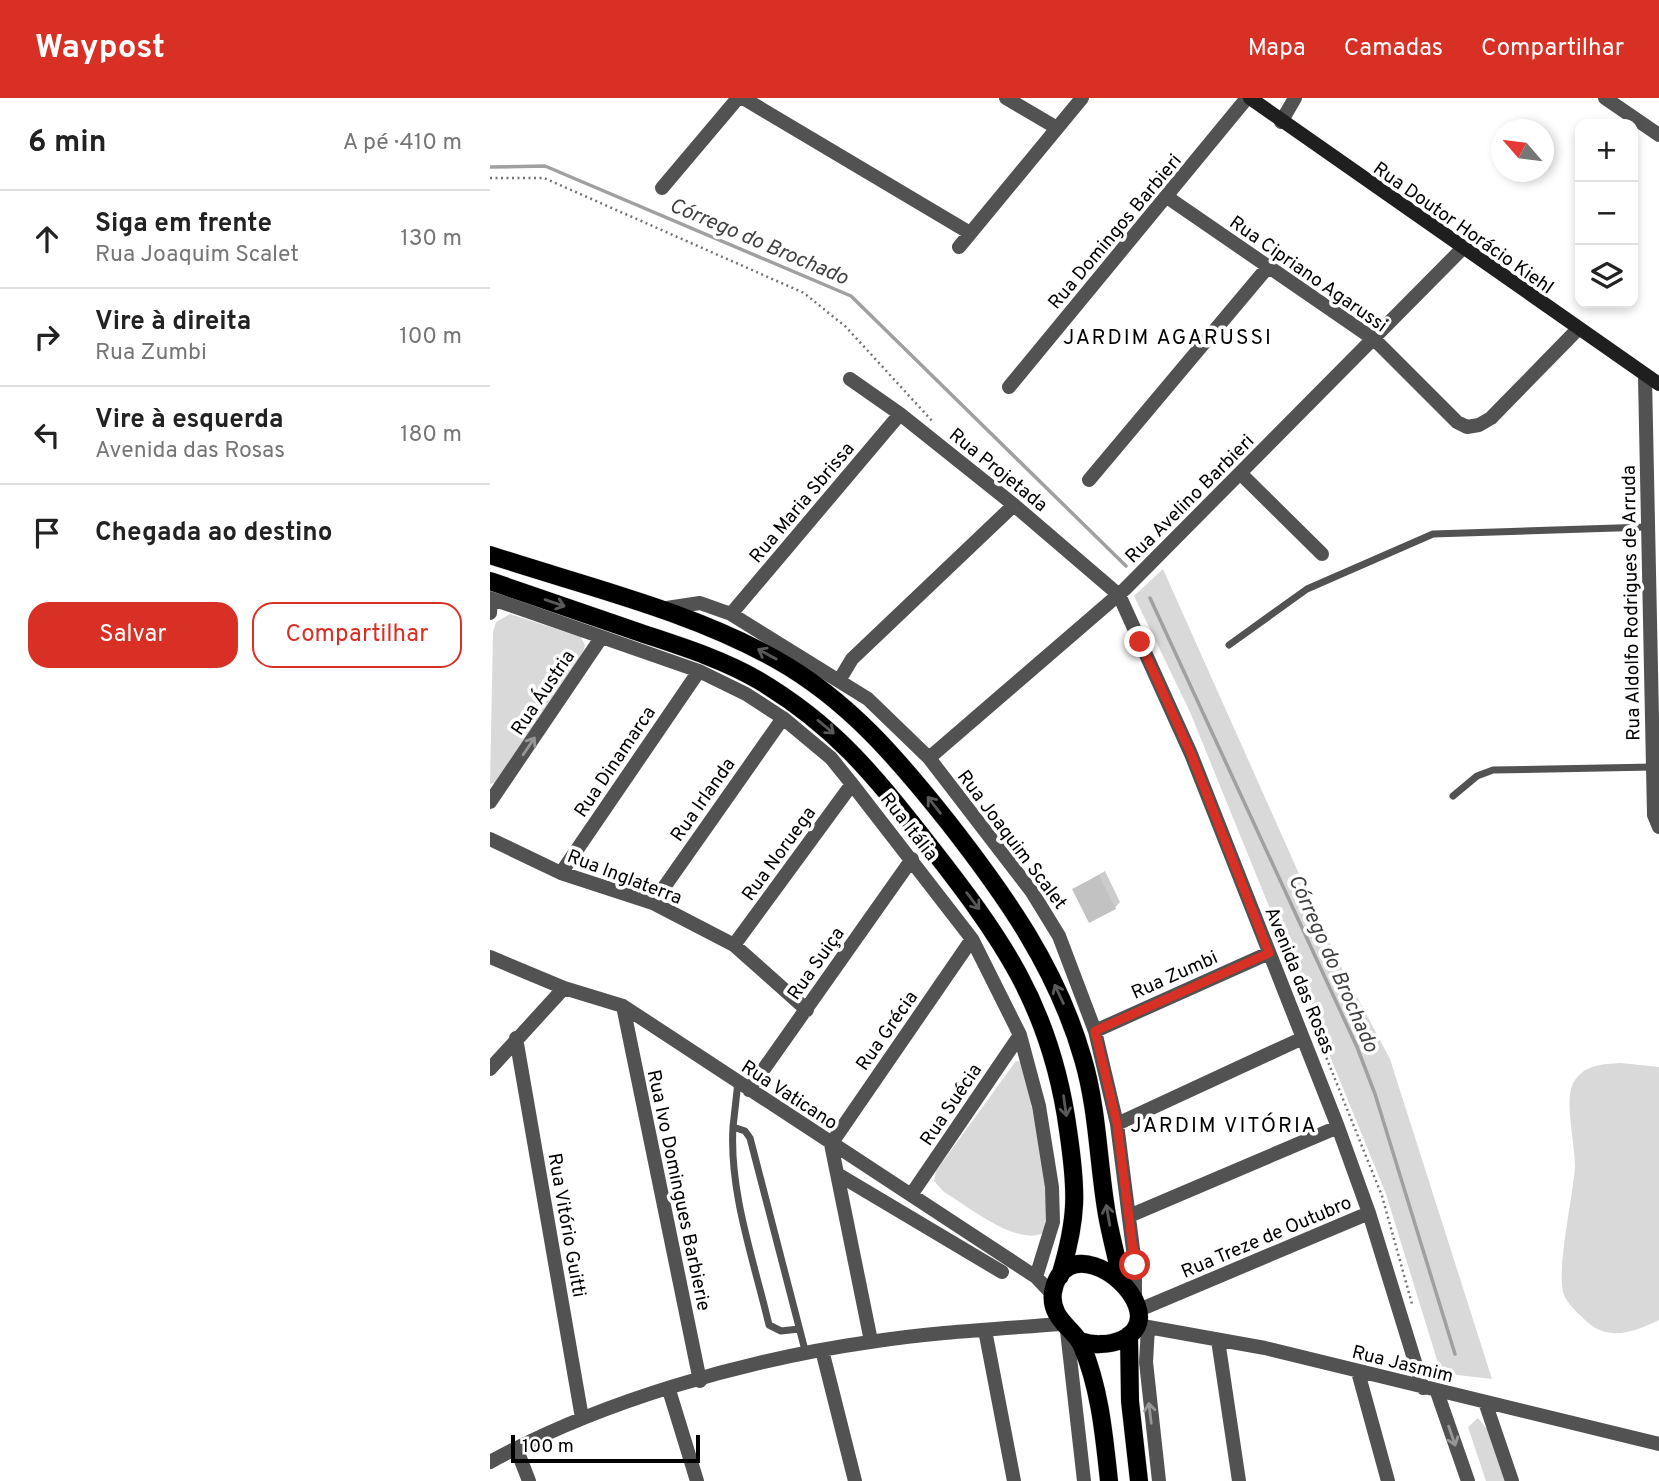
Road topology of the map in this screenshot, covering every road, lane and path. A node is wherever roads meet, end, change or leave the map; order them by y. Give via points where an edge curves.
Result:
1 (738, 98) edge
2 (743, 98) edge
3 (1006, 98) edge
4 (1082, 98) edge
5 (1248, 98) edge
6 (1296, 98) edge
7 (1605, 98) edge
8 (1281, 122) junction
9 (1057, 128) junction
10 (1659, 135) edge
11 (490, 178) edge
12 (662, 188) dead end
13 (1167, 197) junction
14 (970, 233) junction
15 (959, 247) dead end
16 (1462, 249) junction
17 (1267, 268) junction
18 (1577, 330) junction
19 (1375, 340) junction
20 (1645, 377) junction
21 (850, 379) dead end
22 (1659, 384) edge
23 (1009, 387) dead end
24 (900, 414) junction
25 (938, 427) dead end
26 (1240, 474) junction
27 (1088, 480) dead end
28 (1014, 505) junction
29 (1653, 527) edge
30 (1322, 554) dead end
31 (490, 555) edge
32 (490, 581) edge
33 (1119, 595) junction
34 (490, 599) edge
35 (657, 610) junction
36 (490, 613) edge
37 (731, 614) junction
38 (601, 638) junction
39 (1229, 645) dead end
40 (699, 671) junction
41 (840, 679) junction
42 (783, 718) junction
43 (929, 758) junction
44 (1653, 768) junction
45 (852, 784) junction
46 (1453, 796) dead end
47 (490, 802) edge
48 (1659, 827) edge
49 (490, 839) edge
50 (912, 859) junction
51 (561, 873) junction
52 (653, 903) junction
53 (972, 939) junction
54 (734, 944) junction
55 (1269, 953) junction
56 (490, 957) edge
57 (564, 988) junction
58 (623, 1006) junction
59 (1306, 1006) dead end
60 (807, 1010) junction
61 (1095, 1031) junction
62 (1020, 1034) junction
63 (516, 1038) junction
64 (1304, 1038) junction
65 (492, 1065) edge
66 (743, 1086) junction
67 (1117, 1124) junction
68 (733, 1127) junction
69 (1338, 1127) junction
70 (831, 1144) junction
71 (839, 1175) junction
72 (911, 1195) junction
73 (1369, 1213) junction
74 (1129, 1216) junction
75 (1002, 1272) dead end
76 (1060, 1276) junction
77 (1036, 1277) junction
78 (1122, 1282) junction
79 (1053, 1294) junction
80 (1415, 1314) dead end
81 (1138, 1320) junction
82 (799, 1329) junction
83 (985, 1330) junction
84 (1069, 1332) junction
85 (1218, 1340) junction
86 (871, 1341) junction
87 (822, 1350) junction
88 (806, 1355) junction
89 (1358, 1372) junction
90 (700, 1381) junction
91 (669, 1390) junction
92 (1430, 1390) junction
93 (1485, 1402) junction
94 (582, 1419) junction
95 (1659, 1444) edge
96 (517, 1450) junction
97 (490, 1462) edge
98 (529, 1481) edge
99 (697, 1481) edge
100 (855, 1481) edge
101 (1014, 1481) edge
102 (1084, 1481) edge
103 (1109, 1481) edge
104 (1139, 1481) edge
105 (1159, 1481) edge
106 (1239, 1481) edge
107 (1388, 1481) edge
108 (1468, 1481) edge
109 (1512, 1481) edge

1 - 12 street
2 - 14 street
3 - 9 street
4 - 9 street
5 - 8 street, Rua Doutor Horácio Kiehl
5 - 13 street, Rua Domingos Barbieri
6 - 8 street
7 - 10 street
8 - 16 street, Rua Doutor Horácio Kiehl
9 - 14 street
11 - 25 path via 544,178 804,293 846,327
13 - 17 street, Rua Cipriano Agarussi
13 - 23 street, Rua Domingos Barbieri
14 - 15 street
16 - 18 street, Rua Doutor Horácio Kiehl
16 - 19 street, Rua Avelino Barbieri
17 - 19 street, Rua Cipriano Agarussi
17 - 27 street
18 - 19 street, Rua Cipriano Agarussi via 1491,418 1467,427 1448,416
18 - 20 street, Rua Doutor Horácio Kiehl
19 - 26 street, Rua Avelino Barbieri
20 - 22 street, Rua Doutor Horácio Kiehl
20 - 29 street, Rua Aldolfo Rodrigues de Arruda
21 - 24 street, Rua Projetada
24 - 28 street, Rua Projetada
24 - 37 street, Rua Maria Sbrissa
26 - 30 street
26 - 33 street, Rua Avelino Barbieri
28 - 33 street, Rua Projetada
28 - 41 street via 852,659
29 - 39 lane via 1433,534 1307,589
29 - 44 street, Rua Aldolfo Rodrigues de Arruda
31 - 35 main road
32 -> 76 main road via 682,647 756,679 823,724 869,769 998,935 1036,1004 1052,1046 1076,1183 1076,1216
33 - 43 street, Rua Avelino Barbieri
33 - 55 street, Avenida das Rosas via 1191,754
34 - 36 street
34 - 38 street, Rua Itália
35 - 37 street, Rua Joaquim Scalet via 700,603
78 -> 35 main road via 1083,1058 1063,1002 1004,893 900,761 844,706 754,648
37 - 41 street, Rua Joaquim Scalet
38 - 40 street, Rua Itália
47 -> 38 street, Rua Áustria
40 - 42 street, Rua Itália
40 - 51 street, Rua Dinamarca
41 - 43 street, Rua Joaquim Scalet via 868,699
42 - 45 street, Rua Itália via 831,758
42 - 52 street, Rua Irlanda
43 - 61 street, Rua Joaquim Scalet via 1049,917
44 - 46 lane via 1493,771 1477,776
44 - 48 street, Rua Aldolfo Rodrigues de Arruda via 1654,815
45 - 50 street, Rua Itália
45 - 54 street, Rua Noruega
49 - 51 street, Rua Inglaterra
50 - 53 street, Rua Itália
50 - 60 street, Rua Suiça
51 - 52 street, Rua Inglaterra
52 - 54 street, Rua Inglaterra
53 - 62 street, Rua Itália
53 - 70 street, Rua Grécia
54 - 60 street, Rua Inglaterra
55 - 61 street, Rua Zumbi
55 - 64 street, Avenida das Rosas
56 - 57 street, Rua Vaticano
57 - 58 street, Rua Vaticano
57 - 63 street
58 - 66 street, Rua Vaticano
58 - 90 street, Rua Ivo Domingues Barbierie
59 - 80 path via 1382,1196
60 - 66 street, Rua Suiça
61 - 67 street, Rua Joaquim Scalet
62 - 72 street, Rua Suécia
62 - 77 street, Rua Itália via 1039,1106 1052,1187 1053,1222
63 - 65 street
63 - 94 street, Rua Vitório Guitti
64 - 67 street
64 - 69 street, Avenida das Rosas
66 - 68 lane
66 - 70 street, Rua Vaticano
67 - 74 street, Rua Joaquim Scalet
68 - 82 lane via 750,1138
68 - 82 lane via 739,1198 769,1325 781,1331
69 - 73 street, Avenida das Rosas
69 - 74 street
70 - 71 street
70 - 72 street, Rua Vaticano
71 - 75 street
71 - 86 street
72 - 77 street, Rua Vaticano
73 - 81 street, Rua Treze de Outubro
73 - 92 street, Avenida das Rosas
74 - 81 street, Rua Joaquim Scalet
76 - 78 main road via 1083,1263 1098,1266
76 - 79 main road
77 - 79 street, Rua Vaticano
78 - 81 main road
79 - 84 main road
81 - 84 main road via 1108,1346
81 - 85 street, Rua Jasmim
81 - 104 main road via 1130,1401
105 -> 81 street, Rua Joaquim Scalet
82 - 88 lane
83 - 84 street
83 - 86 street
83 - 101 street
84 - 102 street
84 - 103 main road via 1099,1397
85 - 89 street, Rua Jasmim
85 - 106 street
86 - 87 street
87 - 88 street
87 - 100 street
88 - 90 street
89 - 92 street, Rua Jasmim
89 - 107 street
90 - 91 street
91 - 94 street
91 - 99 street
92 - 93 street, Rua Jasmim
92 -> 108 street, Avenida das Rosas
93 - 95 street, Rua Jasmim
93 - 109 street
94 - 96 street
96 - 97 street
96 - 98 street

